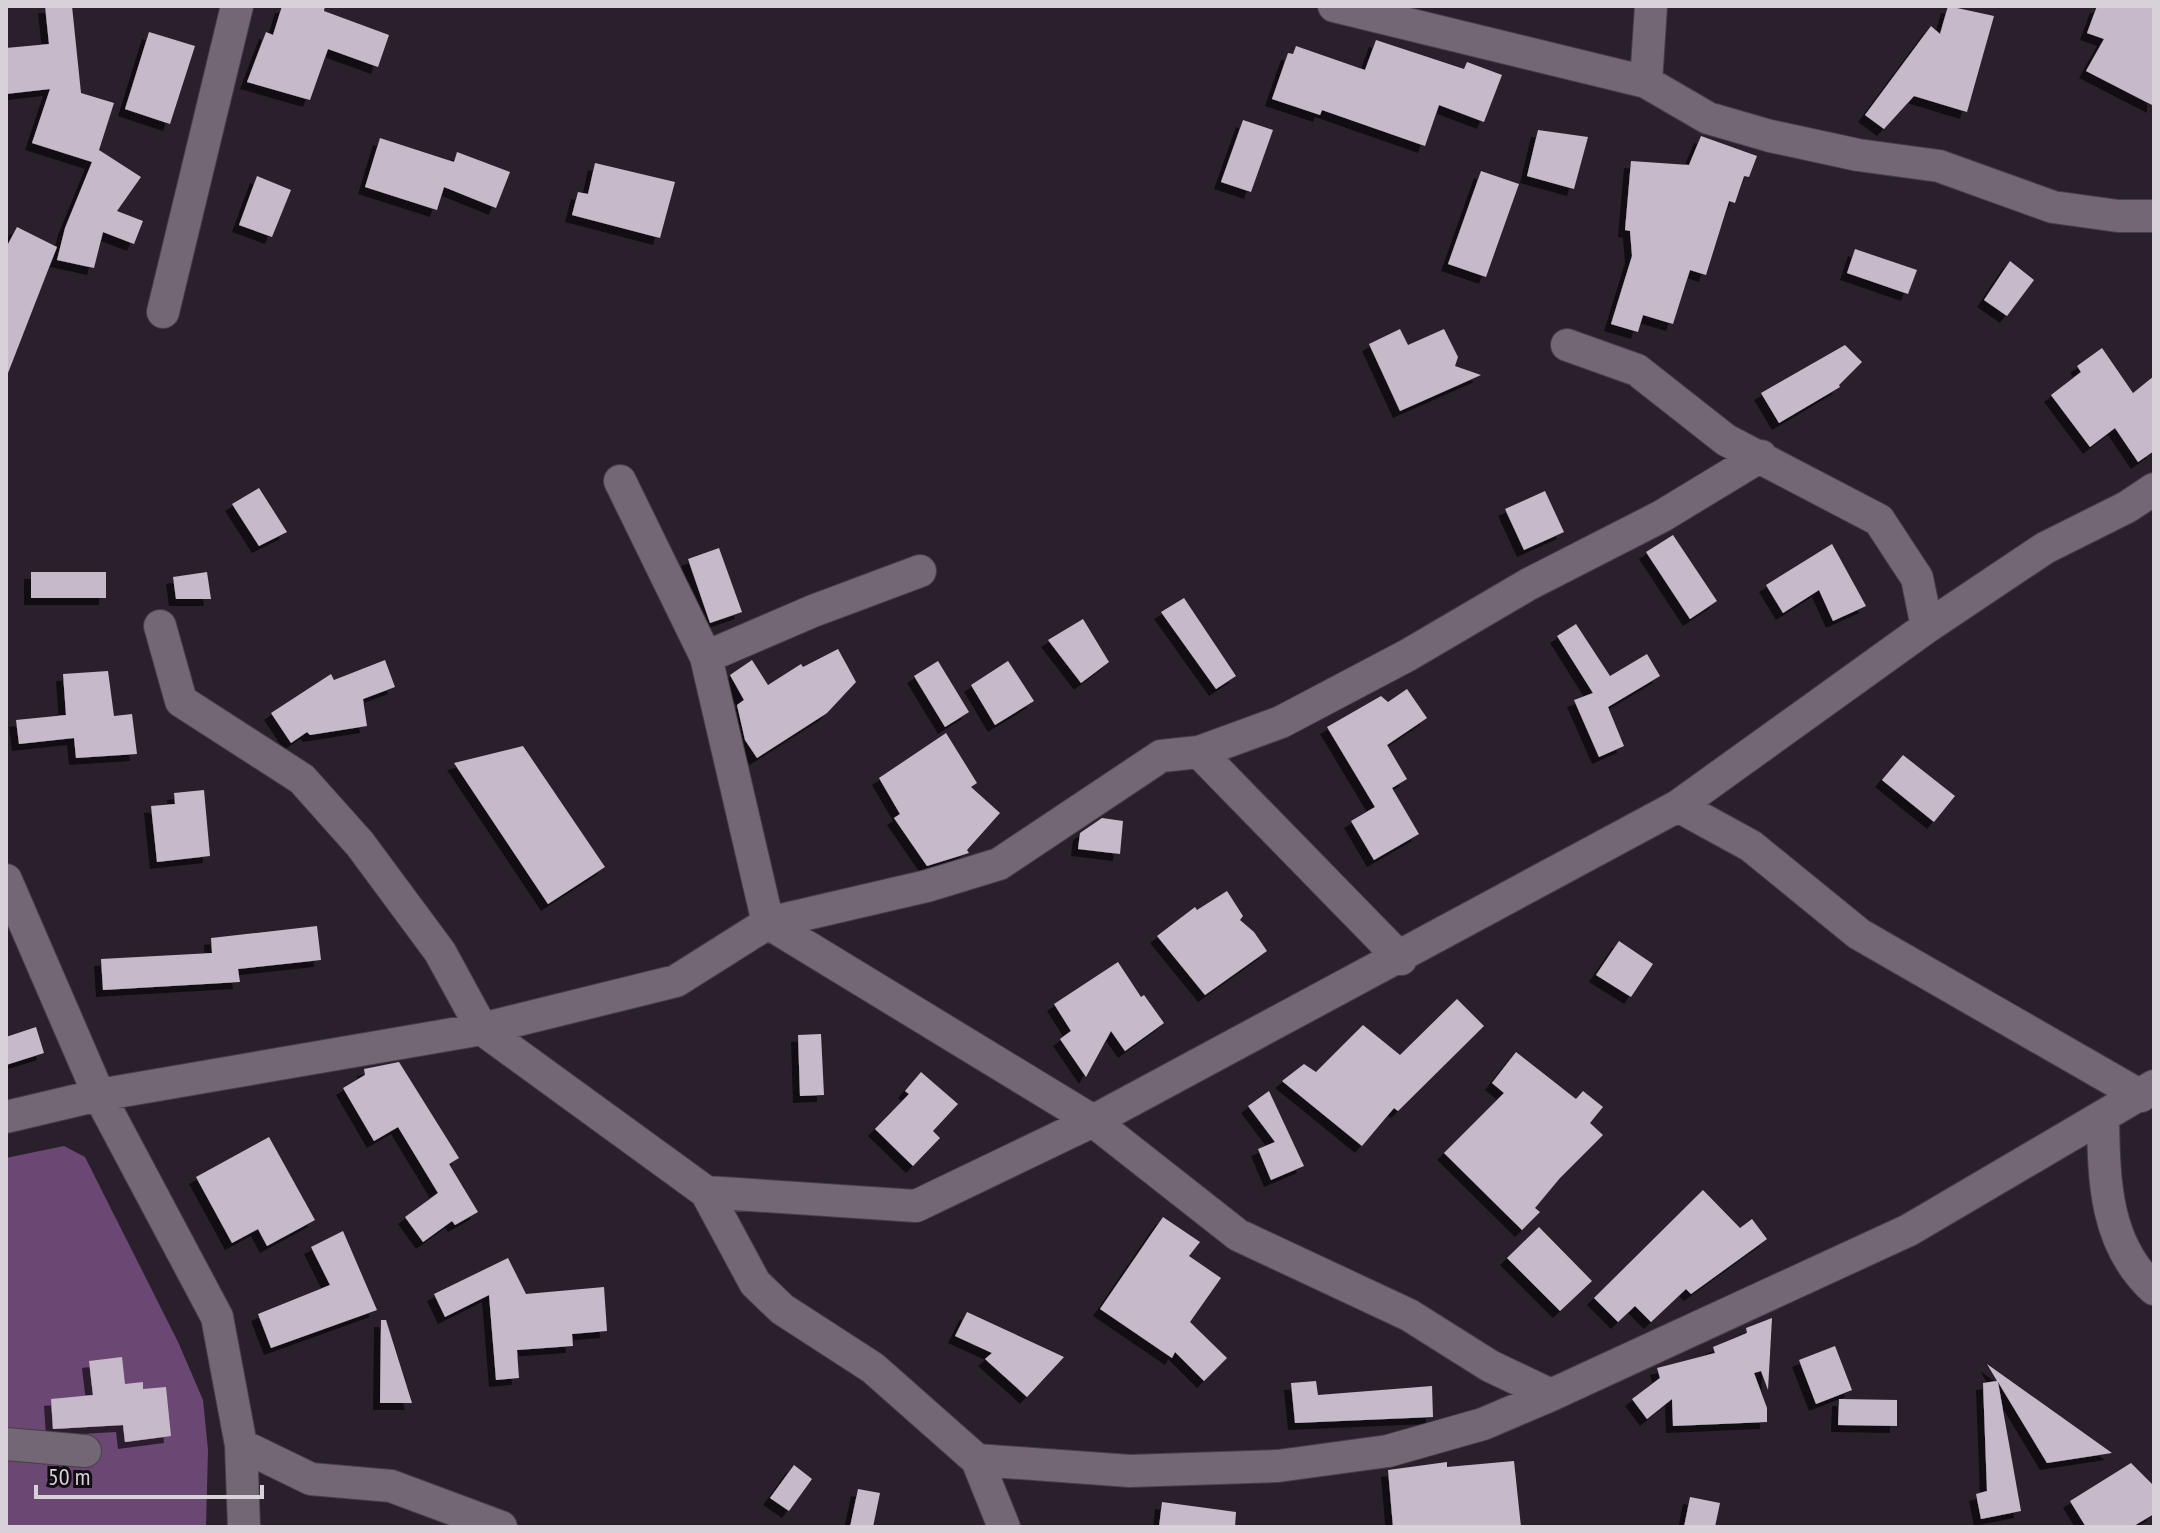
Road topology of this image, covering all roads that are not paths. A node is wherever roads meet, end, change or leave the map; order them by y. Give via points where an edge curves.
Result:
1 (237, 6) edge
2 (1334, 6) edge
3 (1651, 6) edge
4 (1646, 82) junction
5 (2154, 216) edge
6 (163, 312) dead end
7 (1567, 345) dead end
8 (1761, 456) junction
9 (620, 481) dead end
10 (2154, 489) edge
11 (920, 571) dead end
12 (160, 626) dead end
13 (1927, 627) junction
14 (706, 657) junction
15 (1199, 752) junction
16 (1678, 806) junction
17 (6, 880) edge
18 (768, 923) junction
19 (1401, 959) junction
20 (482, 1029) junction
21 (2147, 1091) edge
22 (99, 1095) junction
23 (6, 1117) edge
24 (2103, 1119) junction
25 (1093, 1121) junction
26 (706, 1192) junction
27 (2154, 1289) edge
28 (1551, 1395) junction
29 (6, 1444) edge
30 (241, 1445) junction
31 (85, 1451) dead end
32 (977, 1460) junction
33 (244, 1527) edge
34 (501, 1527) edge
35 (1004, 1527) edge

1 - 6 street
2 - 4 street
3 - 4 street
4 - 5 street via 1708,118 1770,136 1939,166 2053,207
7 - 8 street via 1637,370 1726,440
8 - 13 street via 1879,520 1917,578
8 - 15 street via 1662,516 1281,722
9 - 14 street
10 - 13 street via 2045,548
11 - 14 street
12 - 20 street via 181,701 302,779 360,844 440,952
13 - 16 street
14 - 18 street
15 - 18 street via 1161,756 999,864
15 - 19 street
16 - 19 street
16 - 21 street via 1751,846 1859,934
17 - 22 street
18 - 20 street via 676,981
18 - 25 street
19 - 25 street
20 - 22 street
20 - 26 street
21 - 24 street
22 - 23 street
22 - 30 street via 217,1317
24 - 27 street via 2104,1176 2114,1231
24 - 28 street via 1909,1230
25 - 26 street via 916,1206
25 - 28 street via 1238,1235 1409,1315 1490,1366
26 - 32 street via 755,1283 782,1309 873,1368
28 - 32 street via 1483,1424 1388,1451 1278,1466 1130,1471
29 - 31 street
30 - 33 street
30 - 34 street via 311,1479 391,1486
32 - 35 street

